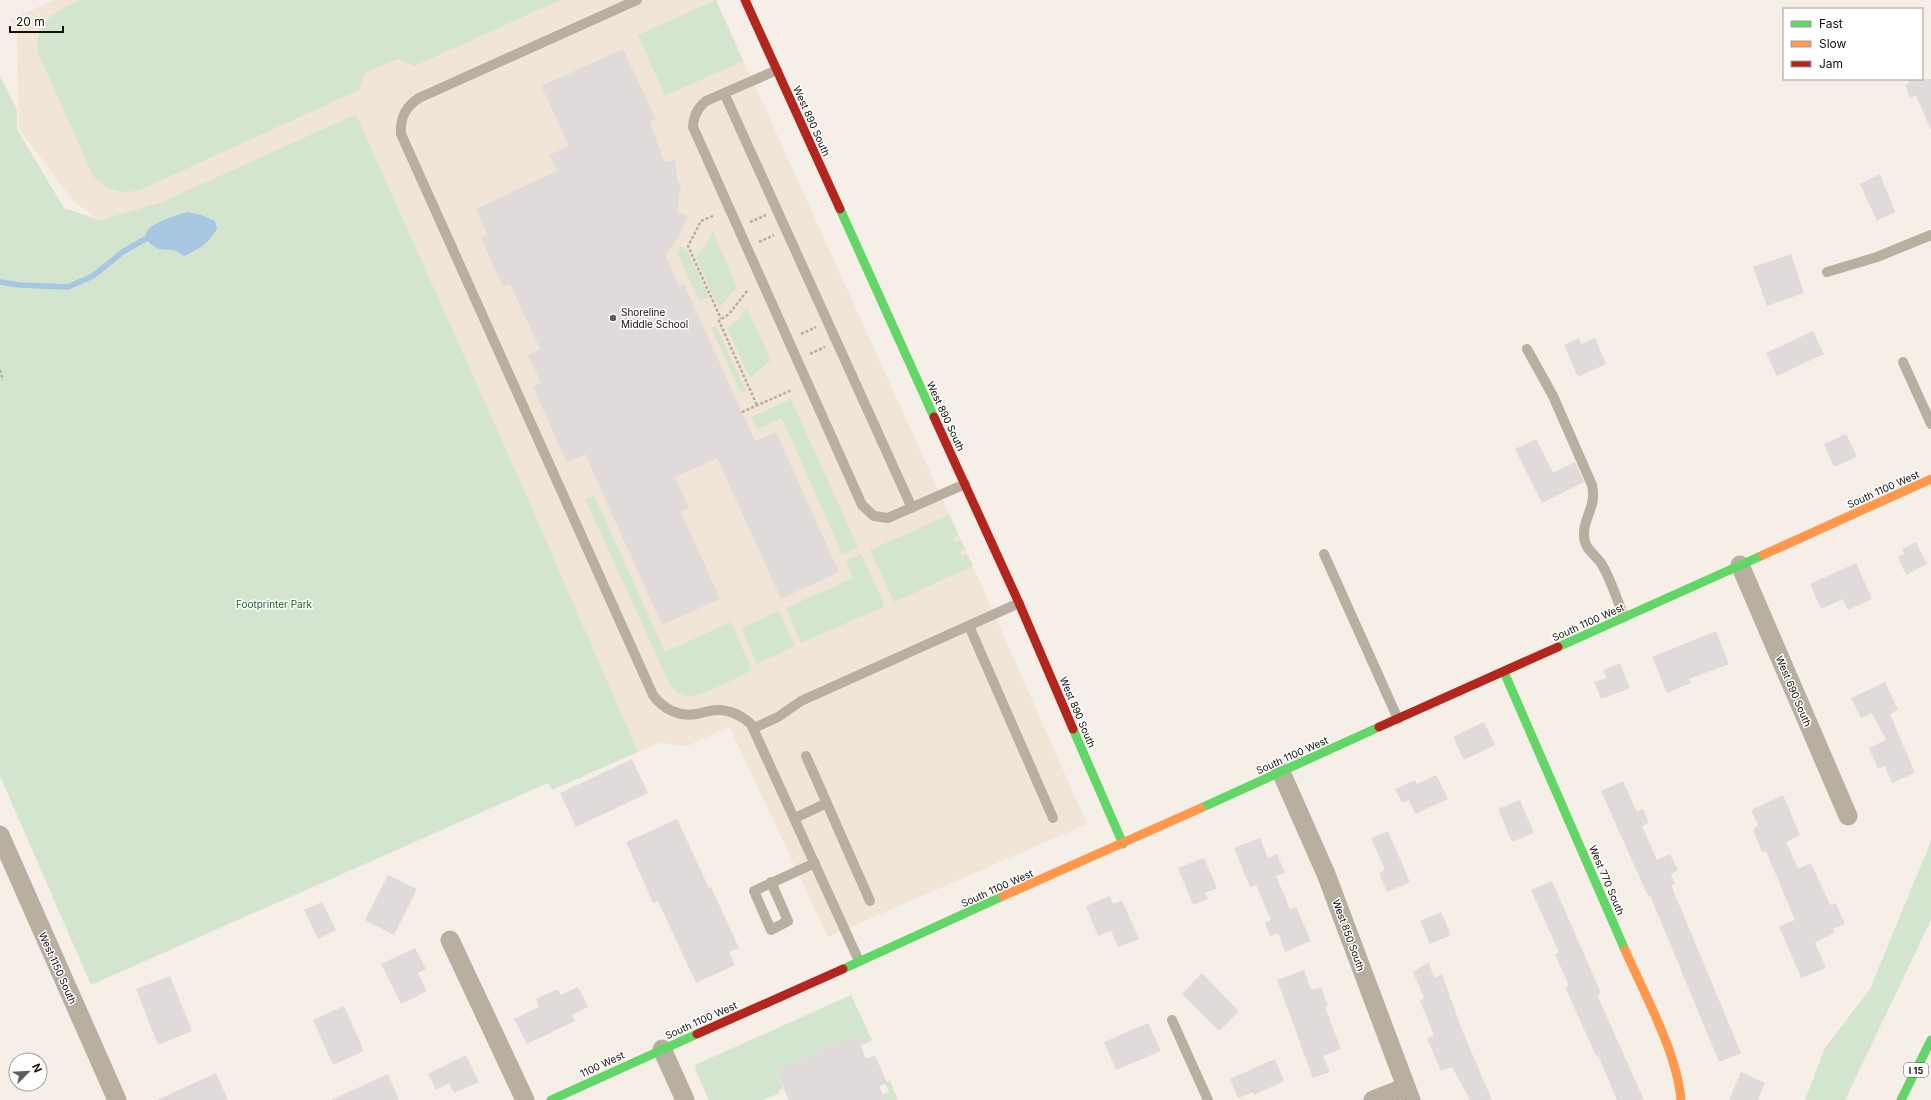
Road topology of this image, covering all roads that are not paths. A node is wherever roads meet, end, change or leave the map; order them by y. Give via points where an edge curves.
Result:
1 (638, 0) edge
2 (745, 0) edge
3 (777, 70) junction
4 (724, 93) junction
5 (1931, 235) edge
6 (1827, 272) dead end
7 (1527, 349) dead end
8 (1903, 362) dead end
9 (1931, 424) edge
10 (1931, 480) edge
11 (966, 484) junction
12 (912, 508) junction
13 (1324, 554) dead end
14 (1740, 565) junction
15 (1019, 603) junction
16 (1624, 617) junction
17 (969, 626) junction
18 (1504, 672) junction
19 (1398, 719) junction
20 (754, 728) junction
21 (806, 756) dead end
22 (1281, 772) junction
23 (827, 803) junction
24 (1848, 816) dead end
25 (794, 818) junction
26 (1053, 818) dead end
27 (2, 843) edge
28 (1123, 844) junction
29 (815, 863) junction
30 (771, 882) dead end
31 (870, 901) dead end
32 (450, 940) dead end
33 (859, 961) junction
34 (1172, 1020) dead end
35 (1931, 1040) edge
36 (662, 1049) junction
37 (1409, 1094) edge
38 (117, 1100) edge
39 (525, 1100) edge
40 (551, 1100) edge
41 (685, 1100) edge
42 (1208, 1100) edge
43 (1373, 1100) edge
44 (1681, 1100) edge
45 (1901, 1100) edge

1 - 20 lane via 419,98 411,103 402,117 401,134 653,695 664,706 677,713 692,715 725,710 743,718
2 - 3 main road, West 890 South
3 - 4 lane
3 - 11 main road, West 890 South
4 - 12 lane
4 - 12 lane via 706,101 698,108 693,127 862,505 868,512 881,518 888,518
5 - 6 lane via 1877,257
7 - 16 lane via 1553,396 1592,485 1595,496 1583,533 1584,542 1600,562
8 - 9 lane
10 - 14 main road, South 1100 West
11 - 12 lane
11 - 15 main road, West 890 South
13 - 19 lane
14 - 16 main road, South 1100 West
14 - 24 street, West 690 South
15 - 17 lane
15 - 28 main road, West 890 South
16 - 18 main road, South 1100 West
17 - 20 lane via 801,701 778,717
17 - 26 lane
18 - 19 main road, South 1100 West
18 - 44 main road, West 770 South via 1672,1057
19 - 22 main road, South 1100 West
20 - 25 lane
21 - 23 lane
22 - 28 main road, South 1100 West
22 - 37 street, West 850 South via 1326,874
23 - 25 lane
23 - 31 lane
25 - 29 lane
27 - 38 street, West 1150 South
28 - 33 main road, South 1100 West
29 - 30 lane
29 - 33 lane
32 - 39 street
33 - 36 main road, South 1100 West
34 - 42 lane
35 - 45 main road, I 15
36 - 40 main road, 1100 West
36 - 41 street
37 - 43 street

